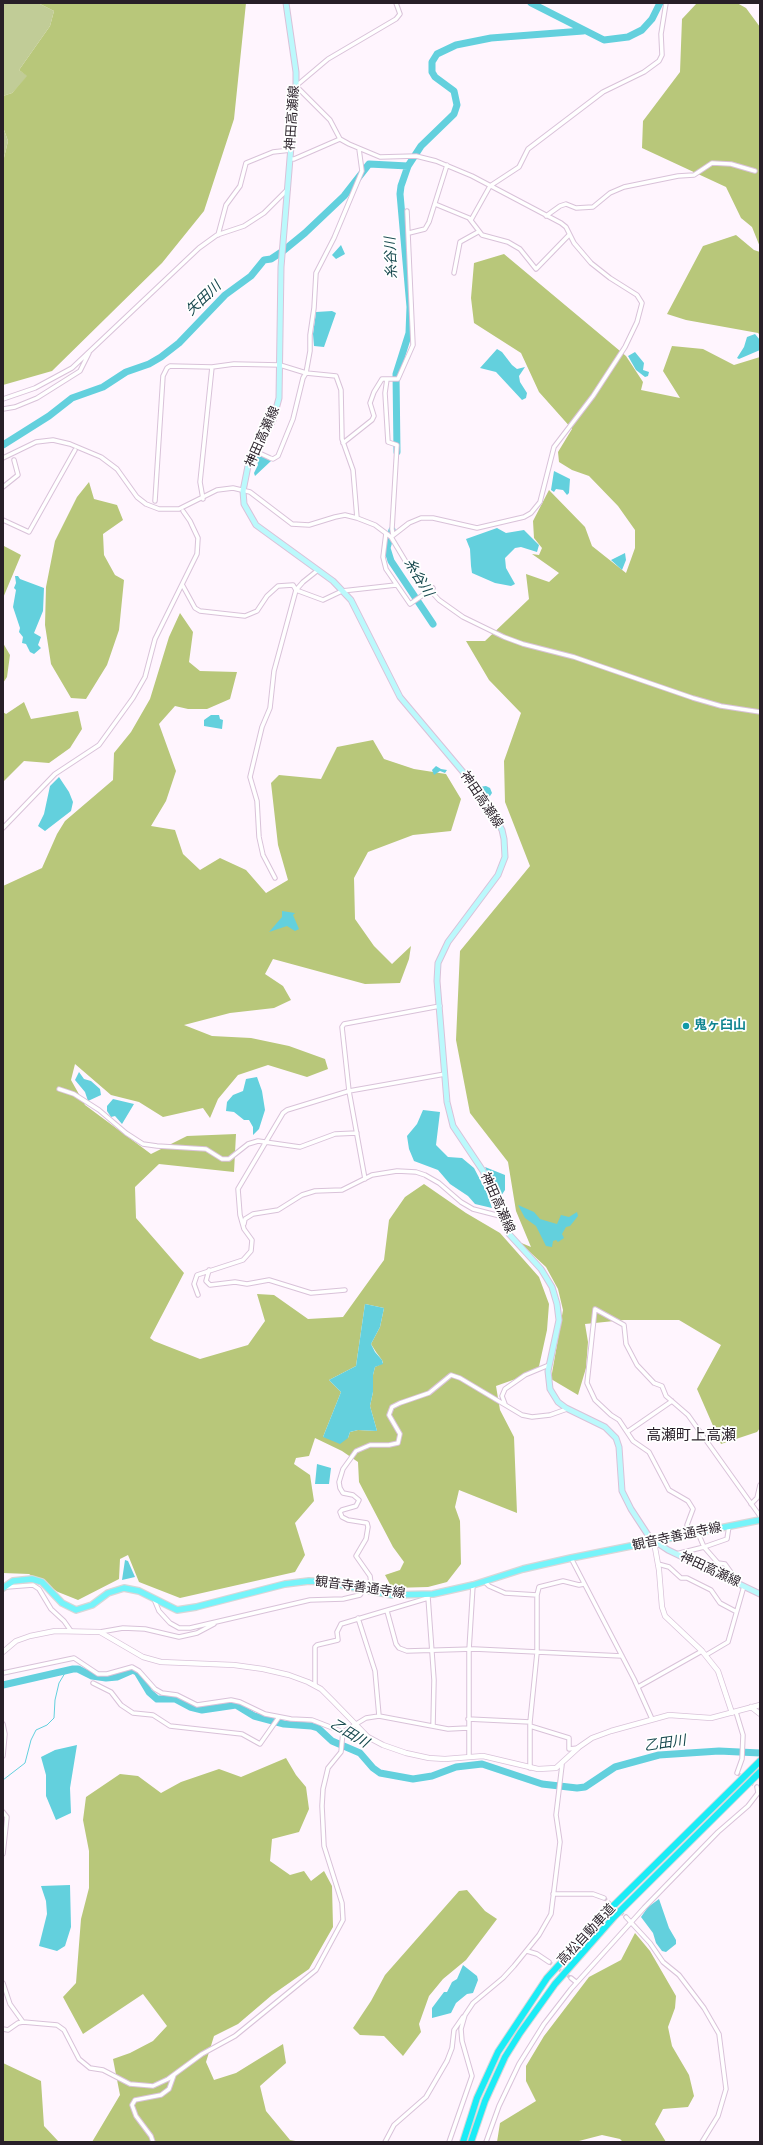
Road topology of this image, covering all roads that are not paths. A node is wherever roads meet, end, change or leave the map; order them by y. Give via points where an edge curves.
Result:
1 (286, 3) edge
2 (396, 3) edge
3 (666, 3) edge
4 (296, 86) junction
5 (340, 139) junction
6 (358, 149) junction
7 (291, 150) junction
8 (290, 159) junction
9 (447, 165) junction
10 (755, 171) dead end
11 (490, 186) junction
12 (288, 190) junction
13 (435, 204) junction
14 (407, 211) dead end
15 (546, 216) junction
16 (471, 220) junction
17 (478, 232) junction
18 (409, 233) junction
19 (218, 235) junction
20 (569, 235) junction
21 (454, 273) dead end
22 (90, 352) junction
23 (280, 365) junction
24 (212, 367) junction
25 (306, 373) junction
26 (387, 379) junction
27 (3, 399) edge
28 (3, 410) edge
29 (343, 444) junction
30 (75, 450) dead end
31 (255, 451) junction
32 (3, 458) edge
33 (14, 460) dead end
34 (3, 487) edge
35 (243, 491) junction
36 (203, 498) junction
37 (155, 501) dead end
38 (182, 511) dead end
39 (357, 518) junction
40 (3, 520) edge
41 (386, 533) junction
42 (392, 536) junction
43 (318, 570) junction
44 (396, 585) junction
45 (183, 586) junction
46 (434, 588) dead end
47 (296, 590) junction
48 (429, 590) junction
49 (343, 591) junction
50 (760, 712) edge
51 (3, 828) edge
52 (275, 878) dead end
53 (440, 1006) junction
54 (445, 1074) junction
55 (59, 1089) dead end
56 (349, 1091) junction
57 (357, 1133) junction
58 (265, 1141) junction
59 (365, 1178) junction
60 (500, 1216) junction
61 (244, 1229) junction
62 (209, 1270) junction
63 (345, 1290) dead end
64 (198, 1295) dead end
65 (550, 1365) junction
66 (672, 1401) junction
67 (506, 1405) junction
68 (567, 1408) junction
69 (627, 1432) junction
70 (760, 1485) edge
71 (751, 1504) junction
72 (760, 1516) edge
73 (760, 1520) edge
74 (729, 1526) junction
75 (695, 1533) junction
76 (654, 1542) junction
77 (704, 1547) junction
78 (676, 1554) junction
79 (571, 1558) junction
80 (658, 1564) junction
81 (484, 1581) junction
82 (738, 1583) junction
83 (584, 1584) junction
84 (473, 1585) junction
85 (744, 1586) junction
86 (3, 1588) edge
87 (364, 1589) junction
88 (372, 1591) junction
89 (760, 1594) edge
90 (537, 1595) junction
91 (428, 1596) junction
92 (154, 1599) junction
93 (387, 1611) junction
94 (735, 1611) junction
95 (358, 1618) junction
96 (219, 1622) junction
97 (71, 1631) junction
98 (100, 1632) junction
99 (469, 1650) junction
100 (433, 1651) junction
101 (3, 1652) edge
102 (537, 1653) junction
103 (704, 1653) junction
104 (622, 1656) junction
105 (3, 1673) edge
106 (93, 1683) dead end
107 (315, 1685) junction
108 (638, 1687) junction
109 (760, 1705) edge
110 (751, 1706) junction
111 (734, 1712) junction
112 (760, 1714) edge
113 (379, 1716) junction
114 (279, 1717) junction
115 (468, 1719) junction
116 (652, 1719) junction
117 (530, 1722) junction
118 (3, 1724) edge
119 (355, 1725) junction
120 (433, 1726) junction
121 (530, 1726) junction
122 (468, 1728) junction
123 (343, 1732) junction
124 (579, 1747) junction
125 (3, 1756) edge
126 (468, 1757) junction
127 (760, 1761) edge
128 (562, 1765) junction
129 (530, 1768) junction
130 (760, 1772) edge
131 (737, 1773) dead end
132 (757, 1787) dead end
133 (3, 1812) edge
134 (3, 1854) edge
135 (553, 1894) junction
136 (604, 1898) tunnel mouth
137 (626, 1917) tunnel mouth
138 (631, 1924) junction
139 (527, 1951) junction
140 (549, 1962) tunnel mouth
141 (571, 1978) tunnel mouth
142 (576, 1982) junction
143 (3, 1983) edge
144 (465, 2015) junction
145 (23, 2022) junction
146 (3, 2029) edge
147 (174, 2075) junction
148 (153, 2142) edge
149 (386, 2142) edge
150 (449, 2142) edge
151 (463, 2142) edge
152 (471, 2142) edge
153 (486, 2142) edge
154 (702, 2142) edge

1 - 4 main road, 神田高瀬線
2 - 4 street via 400,14 396,19 328,59
3 - 11 street via 661,34 662,55 659,61 644,72 603,92 528,149 519,167
4 - 5 street via 330,120
4 - 7 main road, 神田高瀬線
5 - 6 street
5 - 8 street
6 - 9 street via 380,157 418,156
6 - 25 street via 362,171 334,238 316,272
7 - 8 main road, 神田高瀬線
7 - 19 street via 273,152 246,163 240,186 226,205
8 - 12 main road, 神田高瀬線
9 - 11 street
9 - 13 street
10 - 15 street via 731,164 712,163 694,175 624,187 610,193 593,207 576,208 566,204
11 - 15 street
11 - 16 street
12 - 19 street via 264,213 244,226
12 - 23 main road, 神田高瀬線 via 280,287
13 - 16 street
13 - 18 street via 425,229
14 - 18 street
15 - 20 street via 561,224
16 - 17 street
17 - 20 street via 520,248 536,269
17 - 21 street via 460,242
18 - 26 street via 413,345 394,378
19 - 22 street via 199,248
20 - 42 street via 591,263 637,295 642,302 637,322 624,347 593,396 554,447 540,502 524,517 483,528 426,517 412,521
22 - 27 street via 59,376
22 - 28 street via 80,371 37,398
23 - 24 street via 234,364
23 - 25 street
23 - 31 main road, 神田高瀬線 via 278,405 273,420
24 - 36 street via 200,482
24 - 37 street via 170,366 163,376
25 - 29 street via 336,376 341,390
25 - 31 street via 294,419 278,456 273,459
26 - 29 street via 382,380 371,398 374,416 372,420
26 - 42 street via 385,394 391,443 397,445
29 - 39 street via 353,470
30 - 40 street via 29,532
31 - 35 main road, 神田高瀬線 via 248,466
32 - 36 street via 36,442 57,441 91,452 110,463 137,497 152,507 174,510
33 - 34 street via 18,475
35 - 36 street via 229,488 217,490
35 - 39 street via 255,496 292,524 309,525 335,516
35 - 43 main road, 神田高瀬線 via 244,504 256,525
38 - 45 street via 194,529 199,544 198,554
39 - 41 street
41 - 42 street
41 - 44 street via 383,557 386,569
42 - 48 street via 409,567
43 - 47 street
43 - 49 main road, 神田高瀬線
44 - 48 street via 410,604
44 - 49 street
45 - 47 street via 195,608 200,611 246,616 257,611 278,586 293,585
45 - 51 street via 155,639 145,677 107,736 99,745 55,774
46 - 48 street
47 - 49 street via 323,600
47 - 52 street via 274,671 270,708 262,728 250,777 257,801 263,855
48 - 50 street via 463,617 522,644 574,657 721,706
49 - 53 main road, 神田高瀬線 via 357,609 400,697 472,785 499,824 504,839 505,857 498,875 440,955 437,972
53 - 54 main road, 神田高瀬線
53 - 56 street via 344,1024 342,1027
54 - 56 street
54 - 60 main road, 神田高瀬線 via 448,1109 453,1126 483,1171
55 - 58 street via 74,1094 99,1110 143,1144 206,1149 222,1159 229,1159 248,1144
56 - 57 street
56 - 58 street via 287,1110
57 - 58 street via 336,1134 300,1147
57 - 59 street
58 - 61 street via 238,1189
59 - 60 street via 385,1173 416,1172 439,1183 473,1209
59 - 61 street via 347,1189 315,1191 302,1195 273,1212 253,1214 245,1218
60 - 65 main road, 神田高瀬線 via 509,1234 548,1279 556,1295 558,1320
61 - 62 street via 252,1240 248,1256 233,1264
62 - 63 street via 206,1281 210,1285 234,1282 247,1284 269,1280 311,1293
62 - 64 street via 195,1278 194,1286
65 - 67 street via 525,1375 505,1389 502,1396
65 - 68 main road, 神田高瀬線 via 550,1389 558,1402
66 - 69 street
66 - 69 street via 666,1396 662,1386 654,1383 637,1365 626,1344 624,1325 595,1309 587,1383 595,1400 618,1420
66 - 71 street via 688,1415
67 - 68 street via 532,1418 550,1415
67 - 88 street via 451,1375 429,1394 400,1402 392,1407 389,1415 400,1434 398,1443 363,1447 351,1457 340,1477 340,1488 344,1493 357,1497 358,1504 342,1510 340,1514 344,1520 366,1523 368,1532 356,1556 370,1576
68 - 76 main road, 神田高瀬線 via 605,1427 616,1438 622,1491 645,1533
69 - 75 street via 633,1441 649,1452 669,1490 688,1501 693,1509 687,1525
70 - 71 street via 757,1498
71 - 72 street
73 - 74 main road, 観音寺善通寺線
74 - 75 main road, 観音寺善通寺線
74 - 77 street via 727,1539
75 - 76 main road, 観音寺善通寺線
75 - 77 street
76 - 78 main road, 神田高瀬線
76 - 79 main road, 観音寺善通寺線
76 - 80 street
77 - 78 street
77 - 82 street via 718,1562 725,1564
78 - 82 main road, 神田高瀬線
79 - 81 main road, 観音寺善通寺線
79 - 83 street
80 - 94 street via 669,1567 681,1578 711,1590 720,1603
80 - 103 street via 665,1616
81 - 84 main road, 観音寺善通寺線
81 - 90 street via 489,1586 505,1592
82 - 85 main road, 神田高瀬線
83 - 90 street via 563,1581 539,1587
83 - 104 street
84 - 91 main road, 観音寺善通寺線
84 - 99 street
85 - 89 main road, 神田高瀬線
85 - 94 street
86 - 92 main road, 観音寺善通寺線 via 13,1581 32,1579 42,1582 62,1603 76,1610 92,1605 108,1593 124,1588 140,1591
86 - 97 street via 33,1585 39,1589
87 - 88 main road, 観音寺善通寺線
87 - 92 main road, 観音寺善通寺線 via 309,1580 177,1610
87 - 96 street via 360,1595 310,1600
88 - 91 main road, 観音寺善通寺線 via 403,1596
90 - 102 street
91 - 93 street
91 - 100 street
92 - 96 street via 165,1618 179,1628
93 - 95 street
93 - 100 street via 399,1648 407,1651
94 - 103 street via 728,1642
95 - 107 street via 341,1624 337,1632 337,1641 317,1645
95 - 113 street via 375,1671
96 - 98 street via 197,1633 179,1637 145,1629 123,1628
97 - 98 street
97 - 101 street via 30,1636 16,1641
98 - 107 street via 131,1651 157,1661 262,1669 290,1675
99 - 100 street
99 - 102 street
99 - 115 street
100 - 120 street
102 - 104 street
102 - 117 street
103 - 108 street
103 - 111 street via 718,1671
104 - 108 street
105 - 114 street via 74,1658 98,1674 132,1667 155,1689 197,1705 231,1700
106 - 114 street via 111,1692 122,1706 133,1713 153,1715 170,1726 242,1734 260,1744
107 - 119 street
108 - 116 street
109 - 110 street
110 - 111 street
110 - 112 street
111 - 116 street via 711,1718 679,1715
111 - 131 street via 742,1726 742,1759
113 - 119 street via 366,1718
113 - 120 street
114 - 123 street via 312,1720
115 - 117 street
115 - 122 street
116 - 124 street via 592,1738
117 - 121 street
118 - 125 street
119 - 123 street
119 - 126 street via 368,1737 383,1745 416,1756 445,1759
120 - 122 street via 448,1729
121 - 124 street via 569,1738 568,1749
121 - 129 street
122 - 126 street
123 - 147 street via 341,1752 328,1768 322,1806 324,1846 342,1904 343,1920 340,1928 316,1970 235,2036 202,2054
124 - 128 street
126 - 129 street via 501,1759
127 - 151 highway, 高松自動車道 via 607,1912 547,1978 498,2052 477,2098
128 - 129 street via 546,1769
128 - 135 street via 556,1815 560,1842
130 - 152 highway, 高松自動車道 via 614,1917 555,1984 505,2057 484,2101
132 - 138 street via 758,1793 748,1806 718,1832
133 - 134 street via 7,1814
135 - 136 street via 593,1894
135 - 139 street via 548,1921
137 - 138 street
138 - 142 street
138 - 154 street via 650,1943 662,1962 680,1975 719,2034 726,2089 718,2116
139 - 140 street
139 - 144 street via 503,1978 473,2003
141 - 142 street
142 - 153 street via 544,2024 519,2064 499,2106
143 - 145 street via 10,2004
144 - 149 street via 454,2030 449,2057 426,2097 394,2125
144 - 150 street via 461,2033 472,2076
145 - 146 street via 8,2030
145 - 147 street via 56,2025 64,2030 83,2064 94,2070 103,2070 130,2084 153,2086
147 - 148 street via 171,2085 161,2095 138,2099 132,2105

